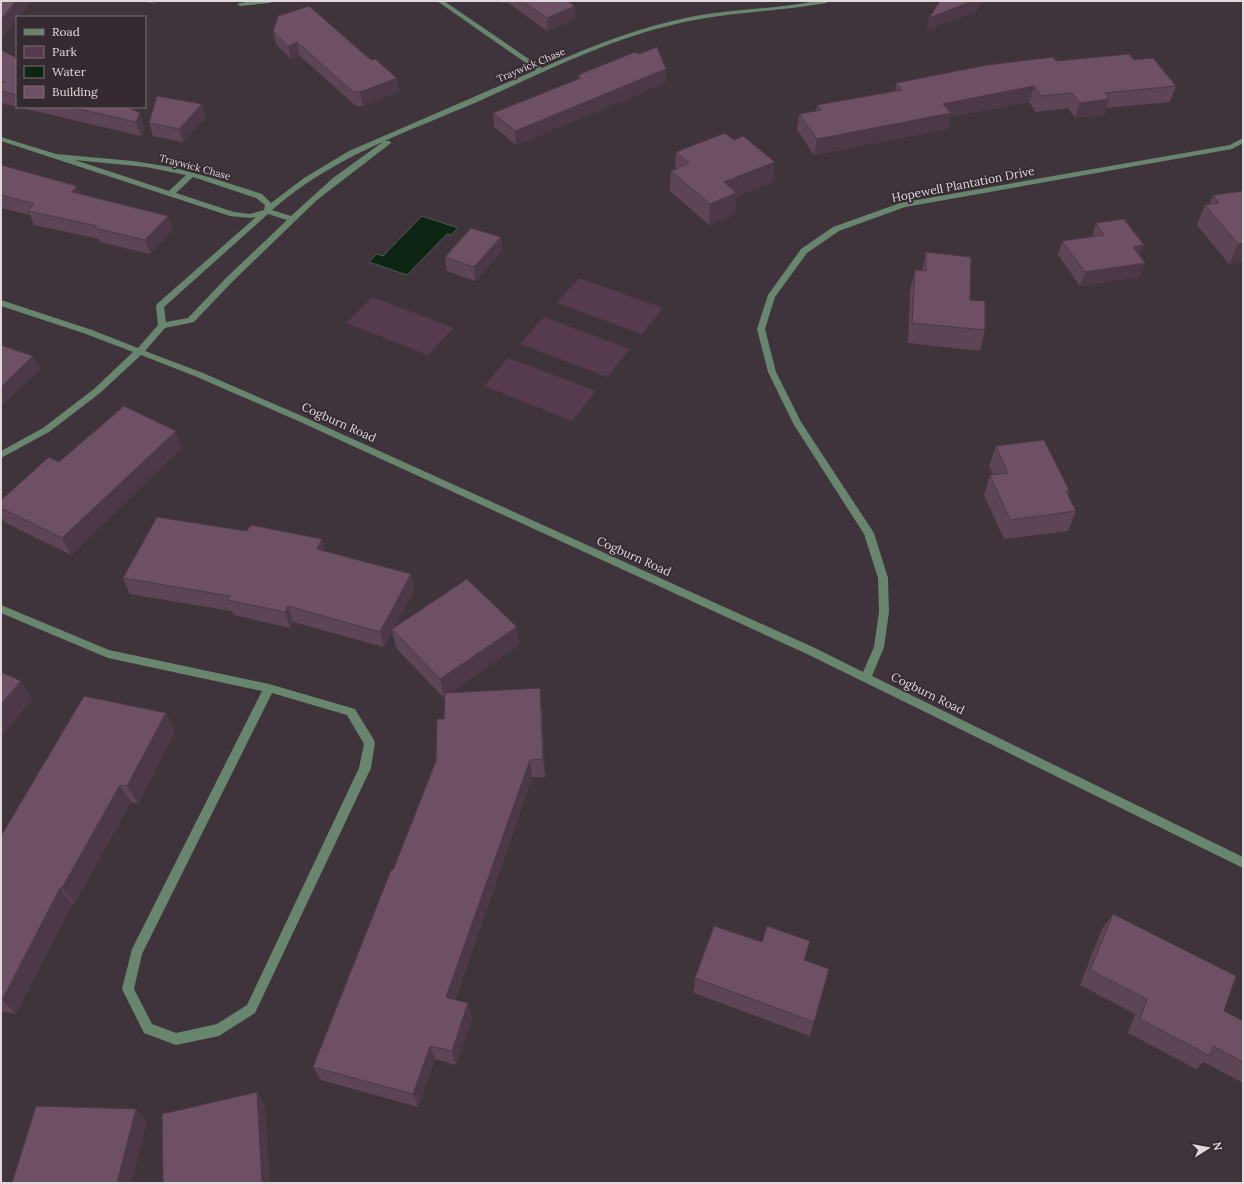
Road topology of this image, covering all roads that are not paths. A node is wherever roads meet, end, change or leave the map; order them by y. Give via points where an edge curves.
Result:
1 (270, 1) edge
2 (440, 1) edge
3 (826, 1) edge
4 (240, 4) dead end
5 (542, 71) junction
6 (407, 129) junction
7 (1, 139) edge
8 (1243, 140) edge
9 (58, 156) junction
10 (191, 175) junction
11 (171, 193) junction
12 (267, 211) junction
13 (292, 219) junction
14 (1, 303) edge
15 (162, 326) junction
16 (139, 352) junction
17 (1, 455) edge
18 (1, 609) edge
19 (866, 677) junction
20 (269, 688) junction
21 (1243, 864) edge

1 - 4 street
2 - 5 street
3 - 5 street, Traywick Chase via 778,10 705,15 675,22 620,38
5 - 6 street, Traywick Chase
6 - 12 street, Traywick Chase via 322,168
6 - 13 street via 336,180
7 - 9 street, Traywick Chase
8 - 19 street, Hopewell Plantation Drive via 1232,147 903,205 836,229 804,251 771,297 761,329 772,372 797,423 870,533 883,578 884,612 879,647
9 - 10 street, Traywick Chase via 157,167
9 - 11 street, Traywick Chase
10 - 11 street
10 - 12 street, Traywick Chase via 259,196 269,205
11 - 12 street, Traywick Chase via 233,214 250,216
12 - 13 street
12 - 15 street, Traywick Chase via 160,306
13 - 15 street via 228,280 191,320
14 - 16 street, Cogburn Road via 89,332
15 - 16 street
16 - 17 street via 97,391 46,430
16 - 19 street, Cogburn Road via 299,418
18 - 20 street via 108,654
19 - 21 street, Cogburn Road
20 - 20 street via 136,953 128,989 148,1029 176,1039 218,1030 251,1009 365,768 370,743 351,712

